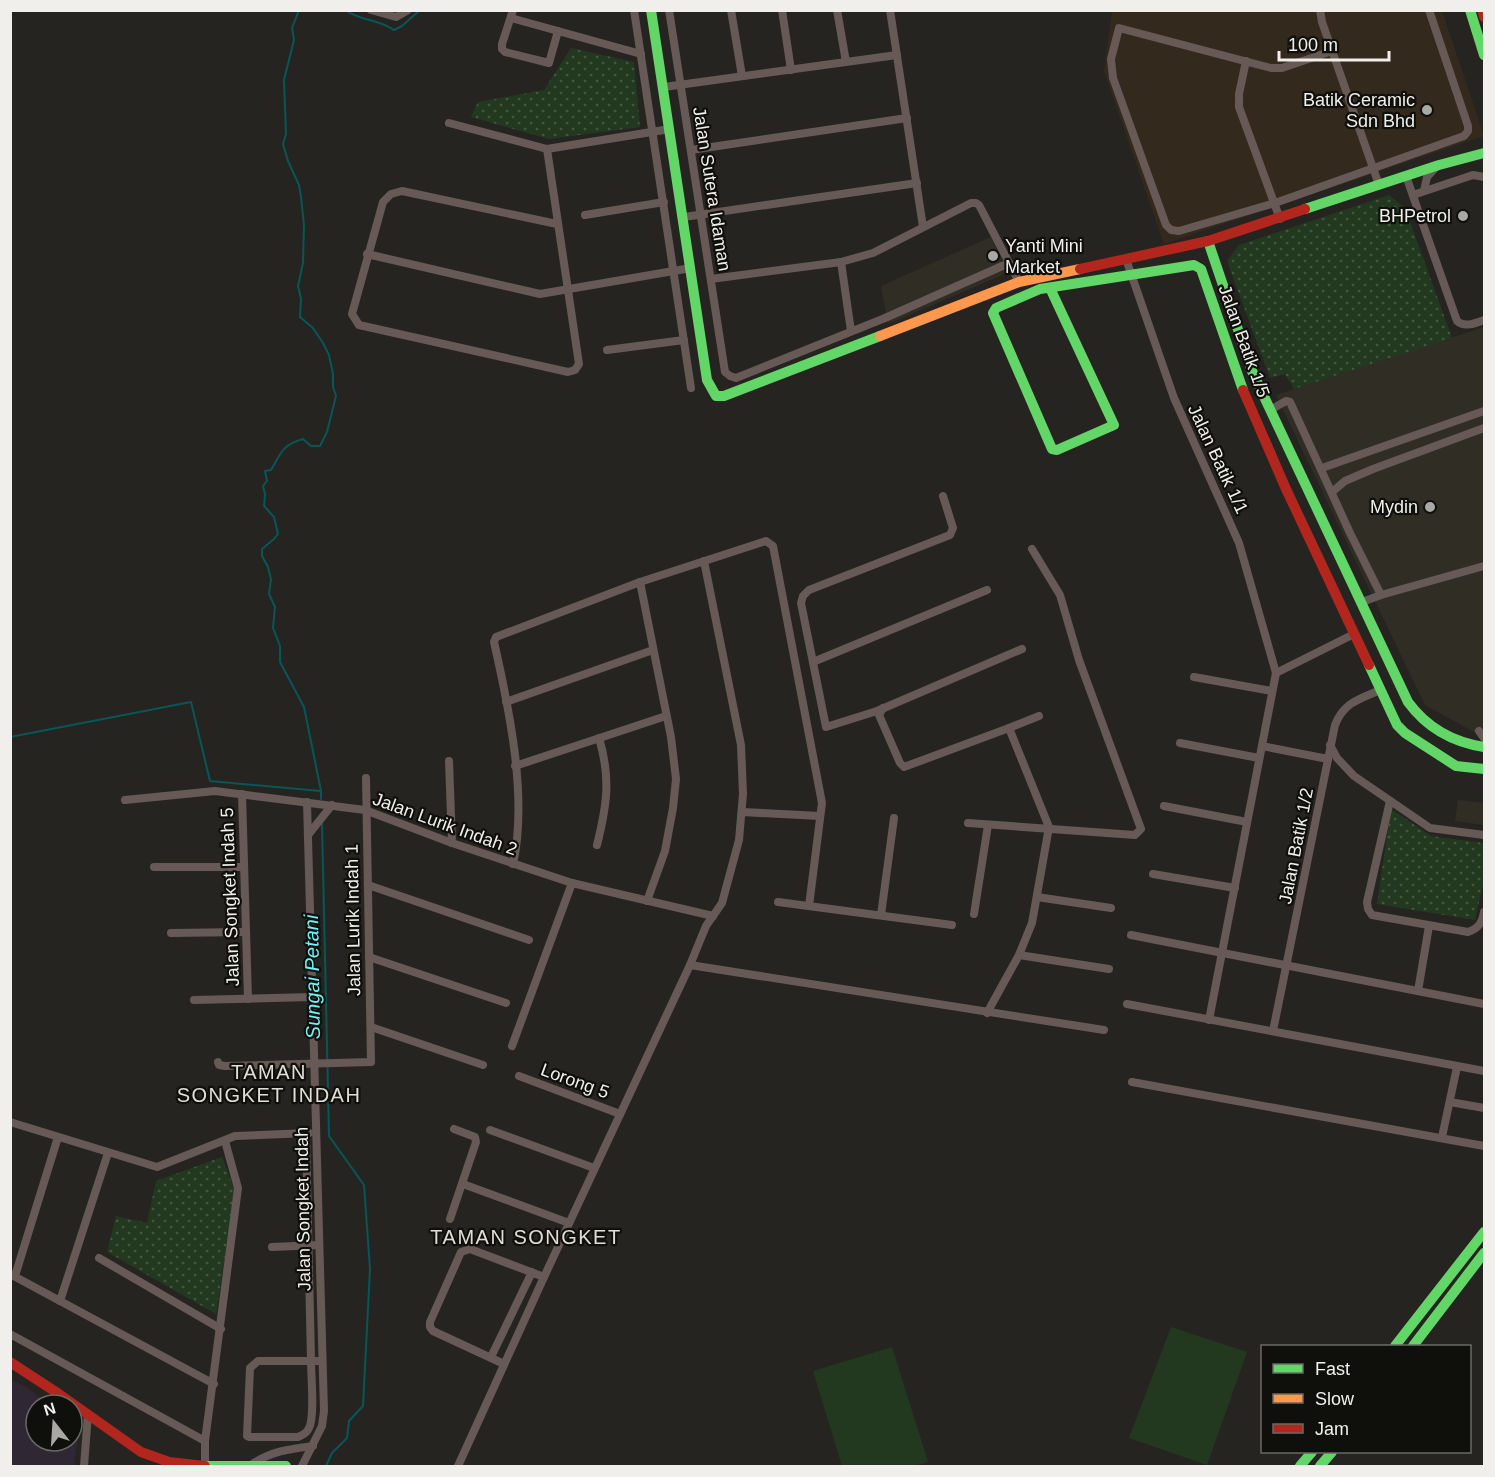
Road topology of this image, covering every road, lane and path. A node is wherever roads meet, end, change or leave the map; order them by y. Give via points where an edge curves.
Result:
1 (371, 10) edge
2 (408, 10) edge
3 (634, 10) edge
4 (651, 10) edge
5 (669, 10) edge
6 (731, 10) edge
7 (782, 10) edge
8 (837, 10) edge
9 (890, 10) edge
10 (1320, 10) edge
11 (1429, 10) edge
12 (1470, 10) edge
13 (1482, 10) edge
14 (396, 14) edge
15 (512, 14) edge
16 (1485, 17) edge
17 (558, 31) junction
18 (1332, 51) junction
19 (640, 54) junction
20 (897, 55) junction
21 (1485, 55) edge
22 (1246, 61) junction
23 (846, 62) junction
24 (791, 70) junction
25 (742, 76) junction
26 (681, 85) junction
27 (664, 87) junction
28 (907, 118) junction
29 (449, 123) dead end
30 (670, 129) junction
31 (652, 132) junction
32 (1485, 146) edge
33 (547, 149) junction
34 (691, 150) junction
35 (1485, 153) edge
36 (1452, 161) junction
37 (1439, 165) junction
38 (1374, 169) junction
39 (1406, 176) junction
40 (1485, 177) edge
41 (916, 183) junction
42 (1379, 185) junction
43 (1424, 191) junction
44 (1413, 195) junction
45 (664, 202) junction
46 (1275, 203) junction
47 (585, 215) dead end
48 (701, 215) junction
49 (684, 218) junction
50 (1280, 219) junction
51 (557, 224) junction
52 (923, 227) junction
53 (1209, 241) junction
54 (367, 254) junction
55 (1125, 259) junction
56 (841, 262) junction
57 (1009, 263) junction
58 (691, 268) junction
59 (674, 271) junction
60 (1132, 276) junction
61 (711, 279) junction
62 (1019, 282) junction
63 (1050, 288) junction
64 (568, 290) junction
65 (1485, 320) edge
66 (851, 331) junction
67 (684, 340) junction
68 (607, 350) dead end
69 (692, 388) dead end
70 (1270, 410) junction
71 (1484, 412) edge
72 (1485, 428) edge
73 (1368, 452) junction
74 (1322, 468) junction
75 (1373, 469) junction
76 (1332, 492) junction
77 (944, 496) dead end
78 (1032, 549) dead end
79 (704, 561) junction
80 (1485, 566) edge
81 (640, 582) junction
82 (987, 590) dead end
83 (1381, 595) junction
84 (1362, 602) junction
85 (1354, 634) junction
86 (1022, 649) dead end
87 (653, 650) junction
88 (813, 662) junction
89 (1276, 674) junction
90 (1194, 677) dead end
91 (1380, 690) junction
92 (1272, 691) junction
93 (506, 702) junction
94 (883, 708) junction
95 (666, 716) junction
96 (1039, 716) dead end
97 (1009, 728) junction
98 (1479, 730) dead end
99 (599, 738) junction
100 (1485, 738) edge
101 (1180, 743) dead end
102 (1330, 745) junction
103 (1262, 746) junction
104 (1485, 747) edge
105 (1260, 758) junction
106 (1328, 759) junction
107 (449, 761) dead end
108 (515, 766) junction
109 (1485, 768) edge
110 (366, 778) dead end
111 (242, 794) junction
112 (125, 800) dead end
113 (1390, 801) junction
114 (307, 802) junction
115 (332, 805) junction
116 (1164, 806) dead end
117 (365, 810) junction
118 (742, 812) junction
119 (820, 816) junction
120 (894, 818) dead end
121 (1247, 822) junction
122 (969, 823) dead end
123 (988, 825) junction
124 (1049, 827) junction
125 (1485, 835) edge
126 (307, 836) junction
127 (452, 843) junction
128 (597, 846) dead end
129 (513, 864) junction
130 (153, 867) dead end
131 (244, 867) junction
132 (1153, 874) dead end
133 (572, 883) junction
134 (368, 885) junction
135 (1234, 888) junction
136 (1037, 897) junction
137 (647, 901) junction
138 (778, 902) dead end
139 (809, 906) junction
140 (1111, 908) dead end
141 (1485, 912) edge
142 (974, 914) dead end
143 (880, 915) junction
144 (713, 916) junction
145 (952, 925) dead end
146 (1429, 926) junction
147 (246, 932) junction
148 (171, 933) dead end
149 (1131, 936) dead end
150 (529, 940) dead end
151 (1222, 953) junction
152 (1019, 955) junction
153 (369, 957) junction
154 (690, 965) junction
155 (1288, 966) junction
156 (1109, 969) dead end
157 (1419, 992) junction
158 (312, 997) junction
159 (248, 999) junction
160 (194, 1000) dead end
161 (506, 1003) dead end
162 (1127, 1004) dead end
163 (1485, 1004) edge
164 (987, 1012) junction
165 (1209, 1020) junction
166 (370, 1027) junction
167 (1104, 1030) dead end
168 (1273, 1031) junction
169 (512, 1046) dead end
170 (218, 1062) dead end
171 (318, 1063) junction
172 (483, 1065) dead end
173 (1457, 1066) junction
174 (1485, 1071) edge
175 (519, 1076) dead end
176 (1132, 1082) dead end
177 (1450, 1102) junction
178 (1485, 1108) edge
179 (620, 1114) junction
180 (10, 1122) edge
181 (454, 1129) dead end
182 (490, 1130) dead end
183 (316, 1132) junction
184 (306, 1133) junction
185 (58, 1137) junction
186 (1442, 1137) junction
187 (225, 1141) junction
188 (1485, 1146) edge
189 (108, 1153) junction
190 (594, 1168) junction
191 (463, 1184) junction
192 (450, 1220) dead end
193 (569, 1223) junction
194 (1485, 1232) edge
195 (308, 1245) junction
196 (319, 1245) junction
197 (272, 1247) dead end
198 (1485, 1253) edge
199 (99, 1258) dead end
200 (532, 1272) junction
201 (13, 1275) edge
202 (544, 1276) junction
203 (60, 1301) junction
204 (221, 1329) junction
205 (10, 1334) edge
206 (1397, 1345) edge
207 (1415, 1345) edge
208 (491, 1357) junction
209 (311, 1361) junction
210 (322, 1361) junction
211 (10, 1362) edge
212 (504, 1364) junction
213 (214, 1384) junction
214 (88, 1414) junction
215 (205, 1441) junction
216 (313, 1446) junction
217 (1311, 1453) edge
218 (1331, 1453) edge
219 (158, 1463) edge
220 (250, 1465) edge
221 (84, 1467) edge
222 (205, 1467) edge
223 (286, 1467) edge
224 (302, 1467) edge
225 (458, 1467) edge
226 (1300, 1467) edge
227 (1320, 1467) edge

1 - 14 street
2 - 14 street
3 - 19 street
4 - 27 main road
5 - 26 street, Jalan Sutera Idaman
6 - 25 street
7 - 24 street
8 - 23 street
9 - 20 street
10 - 18 street
11 - 38 street via 1468,131 1464,136
12 - 21 main road
13 - 16 main road
15 - 17 street
15 - 17 street via 502,49 515,55 549,63
17 - 19 street
18 - 22 street via 1282,68
18 - 38 street
19 - 31 street
20 - 23 street
20 - 28 street
22 - 46 street via 1239,108
22 - 46 street via 1119,28 1111,68 1171,230
23 - 24 street
24 - 25 street
25 - 26 street
26 - 27 street
26 - 34 street, Jalan Sutera Idaman
27 - 30 main road
28 - 34 street
28 - 41 street
29 - 33 street
30 - 31 street
30 - 49 main road
31 - 33 street
31 - 45 street
32 - 36 main road
33 - 51 street
34 - 48 street, Jalan Sutera Idaman
35 - 36 main road
36 - 37 main road
37 - 39 main road
37 - 43 street via 1427,177
38 - 42 street
38 - 46 street
39 - 42 main road
39 - 44 street
40 - 43 street via 1473,175
41 - 48 street
41 - 52 street
42 - 50 main road
43 - 44 street
44 - 65 street via 1457,321 1467,325
45 - 47 street
45 - 59 street
46 - 50 street
48 - 49 street
48 - 61 street, Jalan Sutera Idaman
49 - 58 main road
50 - 53 main road
51 - 54 street via 402,191 383,202
51 - 64 street
52 - 56 street via 873,253
52 - 57 street via 976,203
53 - 55 main road
53 - 70 main road via 1252,371
54 - 64 street via 540,294
54 - 64 street via 352,314 359,325 568,372 579,364
55 - 60 street, Jalan Batik 1/1
55 - 62 main road
56 - 61 street
56 - 66 street
57 - 62 street
57 - 66 street
58 - 59 street
58 - 62 main road via 706,380 716,396
59 - 64 street
59 - 67 street
60 - 63 main road, Jalan Batik 1/5
60 - 85 main road, Jalan Batik 1/5 via 1194,265 1201,269 1237,376
60 - 89 street, Jalan Batik 1/1 via 1174,398 1239,543
61 - 66 street, Jalan Sutera Idaman via 725,372 730,376 736,378
63 - 63 main road, Jalan Batik 1/5 via 1114,425 1061,449 1052,449 993,313 1032,291
67 - 68 street
67 - 69 street
70 - 74 street via 1290,402
70 - 84 main road
71 - 73 street
72 - 75 street
73 - 74 street
73 - 75 street via 1367,463
74 - 76 street
75 - 76 street via 1345,481
76 - 83 street
77 - 88 street via 953,528 950,535 808,590 801,603
78 - 124 street via 1060,595 1078,660 1141,829 1135,835
79 - 81 street
79 - 118 street via 741,745
79 - 119 street via 766,541 773,546 822,803
80 - 83 street
81 - 87 street
81 - 93 street via 496,637
82 - 88 street
83 - 84 street
84 - 104 main road via 1416,714 1452,740
85 - 89 street
85 - 91 main road, Jalan Batik 1/5
86 - 94 street
87 - 93 street
87 - 95 street
88 - 94 street via 826,727
89 - 92 street
90 - 92 street
91 - 102 street, Jalan Batik 1/2 via 1344,708
91 - 109 main road, Jalan Batik 1/5 via 1405,733 1456,766
92 - 103 street
93 - 108 street
94 - 97 street via 879,715 904,766
95 - 99 street
95 - 137 street via 675,789 665,851
96 - 97 street
97 - 124 street
98 - 100 street
99 - 108 street
99 - 128 street via 608,784
101 - 105 street
102 - 106 street, Jalan Batik 1/2
102 - 113 street via 1344,767
103 - 105 street
103 - 106 street
105 - 121 street
106 - 155 street, Jalan Batik 1/2
107 - 127 street
108 - 129 street via 518,832
110 - 117 street, Jalan Lurik Indah 1
111 - 112 street, Jalan Lurik Indah 2 via 203,792
111 - 114 street, Jalan Lurik Indah 2
111 - 131 street, Jalan Songket Indah 5
113 - 125 street via 1430,828
113 - 146 street via 1368,909 1372,915
114 - 115 street, Jalan Lurik Indah 2
114 - 126 street, Jalan Songket Indah
115 - 117 street, Jalan Lurik Indah 2
115 - 126 street
116 - 121 street
117 - 127 street, Jalan Lurik Indah 2
117 - 134 street, Jalan Lurik Indah 1
118 - 119 street
118 - 144 street via 722,903
119 - 139 street
120 - 143 street
121 - 135 street
122 - 123 street
123 - 124 street
123 - 142 street
124 - 136 street
126 - 158 street, Jalan Songket Indah
127 - 129 street, Jalan Lurik Indah 2
129 - 133 street, Jalan Lurik Indah 2
130 - 131 street
131 - 147 street, Jalan Songket Indah 5
132 - 135 street
133 - 137 street, Jalan Lurik Indah 2
133 - 169 street
134 - 150 street
134 - 153 street, Jalan Lurik Indah 1
135 - 151 street
136 - 140 street
136 - 152 street
137 - 144 street, Jalan Lurik Indah 2
138 - 139 street
139 - 143 street
141 - 146 street via 1482,923 1468,932
143 - 145 street
144 - 154 street
146 - 157 street
147 - 148 street
147 - 159 street, Jalan Songket Indah 5
149 - 151 street
151 - 155 street
151 - 165 street
152 - 156 street
152 - 164 street
153 - 161 street
153 - 166 street, Jalan Lurik Indah 1
154 - 164 street
154 - 179 street
155 - 157 street
155 - 168 street, Jalan Batik 1/2
157 - 163 street
158 - 159 street
158 - 171 street, Jalan Songket Indah
159 - 160 street
162 - 165 street
164 - 167 street
165 - 168 street
166 - 171 street, Jalan Lurik Indah 1 via 371,1062
166 - 172 street
168 - 173 street
170 - 171 street via 225,1066
171 - 183 street, Jalan Songket Indah
173 - 174 street
173 - 177 street
175 - 179 street, Lorong 5
176 - 186 street
177 - 178 street
177 - 186 street
179 - 190 street
180 - 185 street
181 - 191 street via 476,1139
182 - 190 street
183 - 184 street
183 - 196 street, Jalan Songket Indah
184 - 187 street via 241,1134
184 - 195 street
185 - 189 street
185 - 201 street
186 - 188 street
187 - 189 street via 157,1167
187 - 204 street via 238,1188
189 - 203 street
190 - 193 street
191 - 192 street
191 - 193 street
193 - 202 street
194 - 206 main road
195 - 196 street
195 - 197 street
195 - 209 street
196 - 210 street, Jalan Songket Indah
198 - 207 main road
199 - 204 street
200 - 202 street
200 - 208 street
200 - 208 street via 470,1249 461,1252 456,1262 430,1327
201 - 203 street
202 - 212 street
203 - 213 street
204 - 213 street
205 - 215 street
208 - 212 street
209 - 209 street via 258,1361 250,1368 246,1430 249,1437 305,1434 311,1424
209 - 210 street
210 - 216 street, Jalan Songket Indah via 324,1411
211 - 214 main road
212 - 225 street
213 - 215 street
214 - 219 main road
214 - 221 street
215 - 222 street
216 - 220 street via 275,1452
216 - 224 street, Jalan Songket Indah
217 - 226 main road
218 - 227 main road
219 - 222 main road
220 - 222 main road
220 - 223 main road

